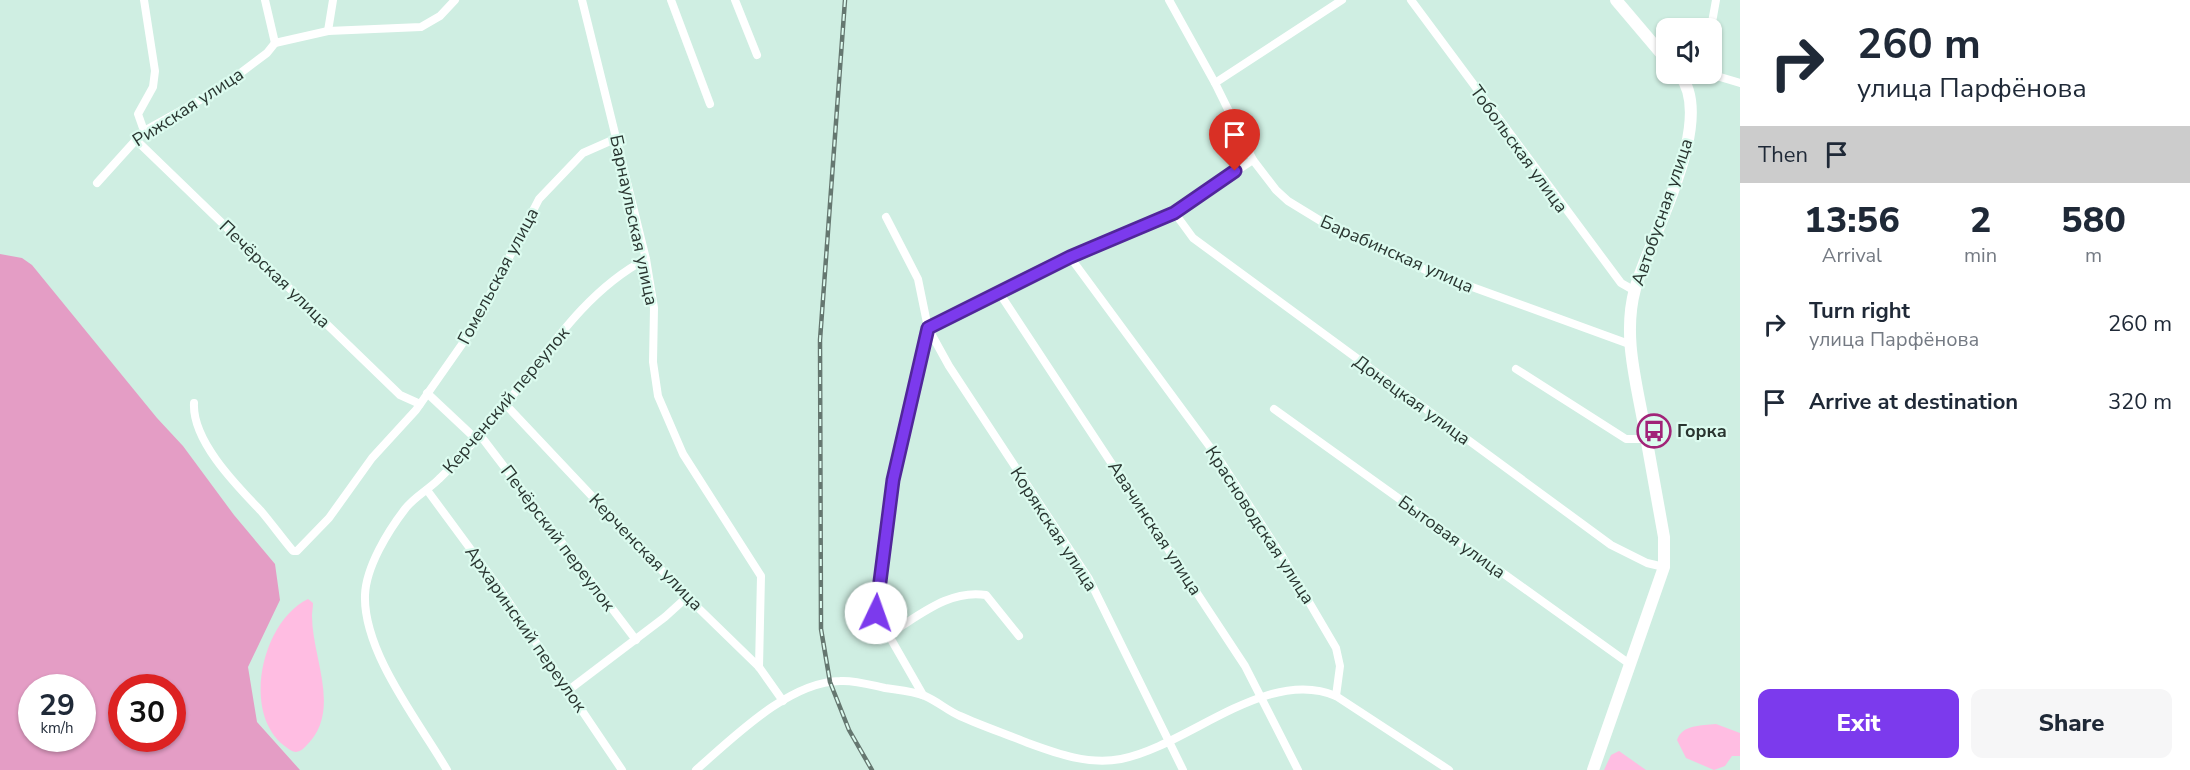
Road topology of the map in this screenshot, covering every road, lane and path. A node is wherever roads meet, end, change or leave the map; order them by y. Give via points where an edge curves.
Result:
1 (144, 0) edge
2 (265, 0) edge
3 (333, 0) edge
4 (455, 0) edge
5 (582, 0) edge
6 (671, 0) edge
7 (735, 0) edge
8 (1169, 0) edge
9 (1342, 0) edge
10 (1411, 0) edge
11 (1617, 0) edge
12 (1716, 0) edge
13 (1713, 18) edge
14 (328, 31) junction
15 (275, 43) junction
16 (1656, 47) edge
17 (757, 55) dead end
18 (1722, 78) edge
19 (1215, 83) junction
20 (1740, 83) edge
21 (1684, 84) edge
22 (710, 104) dead end
23 (144, 131) junction
24 (617, 138) junction
25 (135, 139) junction
26 (1252, 160) junction
27 (97, 183) dead end
28 (1174, 213) junction
29 (886, 217) dead end
30 (1070, 257) junction
31 (646, 259) junction
32 (1635, 291) junction
33 (1000, 294) junction
34 (928, 328) junction
35 (1629, 344) junction
36 (1516, 369) dead end
37 (427, 393) junction
38 (194, 403) dead end
39 (420, 404) junction
40 (506, 405) junction
41 (1274, 409) dead end
42 (478, 437) junction
43 (1646, 439) junction
44 (427, 490) junction
45 (1664, 567) junction
46 (687, 597) junction
47 (887, 634) junction
48 (1019, 636) dead end
49 (636, 640) junction
50 (1631, 665) junction
51 (759, 667) junction
52 (570, 689) junction
53 (923, 695) junction
54 (1336, 696) junction
55 (1263, 698) junction
56 (783, 701) junction
57 (1169, 742) junction
58 (447, 770) edge
59 (622, 770) edge
60 (696, 770) edge
61 (1183, 770) edge
62 (1298, 770) edge
63 (1449, 770) edge
64 (1593, 770) edge

1 - 23 street via 155,71 153,87 138,114
2 - 15 street
3 - 14 street
4 - 14 street via 440,16 421,27
5 - 24 street, Барнаульская улица
6 - 22 street
7 - 17 street
8 - 19 street, Барабинская улица
9 - 19 street
10 - 32 street, Тобольская улица via 1567,214 1621,283
11 - 16 street
12 - 13 street
14 - 15 street
15 - 23 street, Рижская улица via 218,90
18 - 20 street
19 - 26 street, Барабинская улица
21 - 32 street, Автобусная улица via 1692,112 1690,142
23 - 25 street, Рижская улица
24 - 31 street, Барнаульская улица
24 - 37 street, Гомельская улица via 583,153 539,199 472,330
25 - 27 street, Рижская улица
25 - 39 street, Печёрская улица via 400,395
26 - 28 street
26 - 35 street, Барабинская улица via 1276,190 1324,224 1428,271
28 - 30 street
28 - 45 street, Донецкая улица via 1193,238 1611,545
29 - 34 street via 918,279
30 - 33 street
30 - 54 street, Красноводская улица via 1221,462 1288,566 1336,648 1340,666
31 - 40 street, Керченский переулок via 592,296
31 - 51 street, Барнаульская улица via 654,308 653,362 658,396 683,454 760,576
32 - 35 street, Автобусная улица
33 - 34 street
33 - 55 street, Авачинская улица
34 - 47 street via 884,531 876,613
34 - 57 street, Корякская улица via 1089,579
35 - 43 street, Автобусная улица
36 - 43 street via 1626,439
37 - 39 street, Гомельская улица
37 - 42 street, Печёрский переулок
38 - 39 street, Гомельская улица via 200,429 230,479 293,551 305,545 330,518 384,444
40 - 42 street, Керченский переулок
40 - 46 street, Керченская улица
41 - 50 street, Бытовая улица
42 - 44 street, Керченский переулок
42 - 49 street, Печёрский переулок
43 - 45 street, Автобусная улица via 1664,537
44 - 52 street, Архаринский переулок
44 - 58 street, Керченский переулок via 394,525 366,586 366,606 372,635 387,671
45 - 50 street, Автобусная улица
46 - 49 street
46 - 51 street, Керченская улица
47 - 48 street via 943,601 969,594 986,596
47 - 53 street
49 - 52 street
50 - 64 street, Автобусная улица
51 - 56 street, Керченская улица
52 - 59 street, Архаринский переулок
53 - 56 street via 840,681 804,690
53 - 57 street via 959,716 1081,760 1121,759
54 - 55 street via 1305,687
54 - 63 street
55 - 57 street
55 - 62 street, Авачинская улица
56 - 60 street
57 - 61 street, Корякская улица

